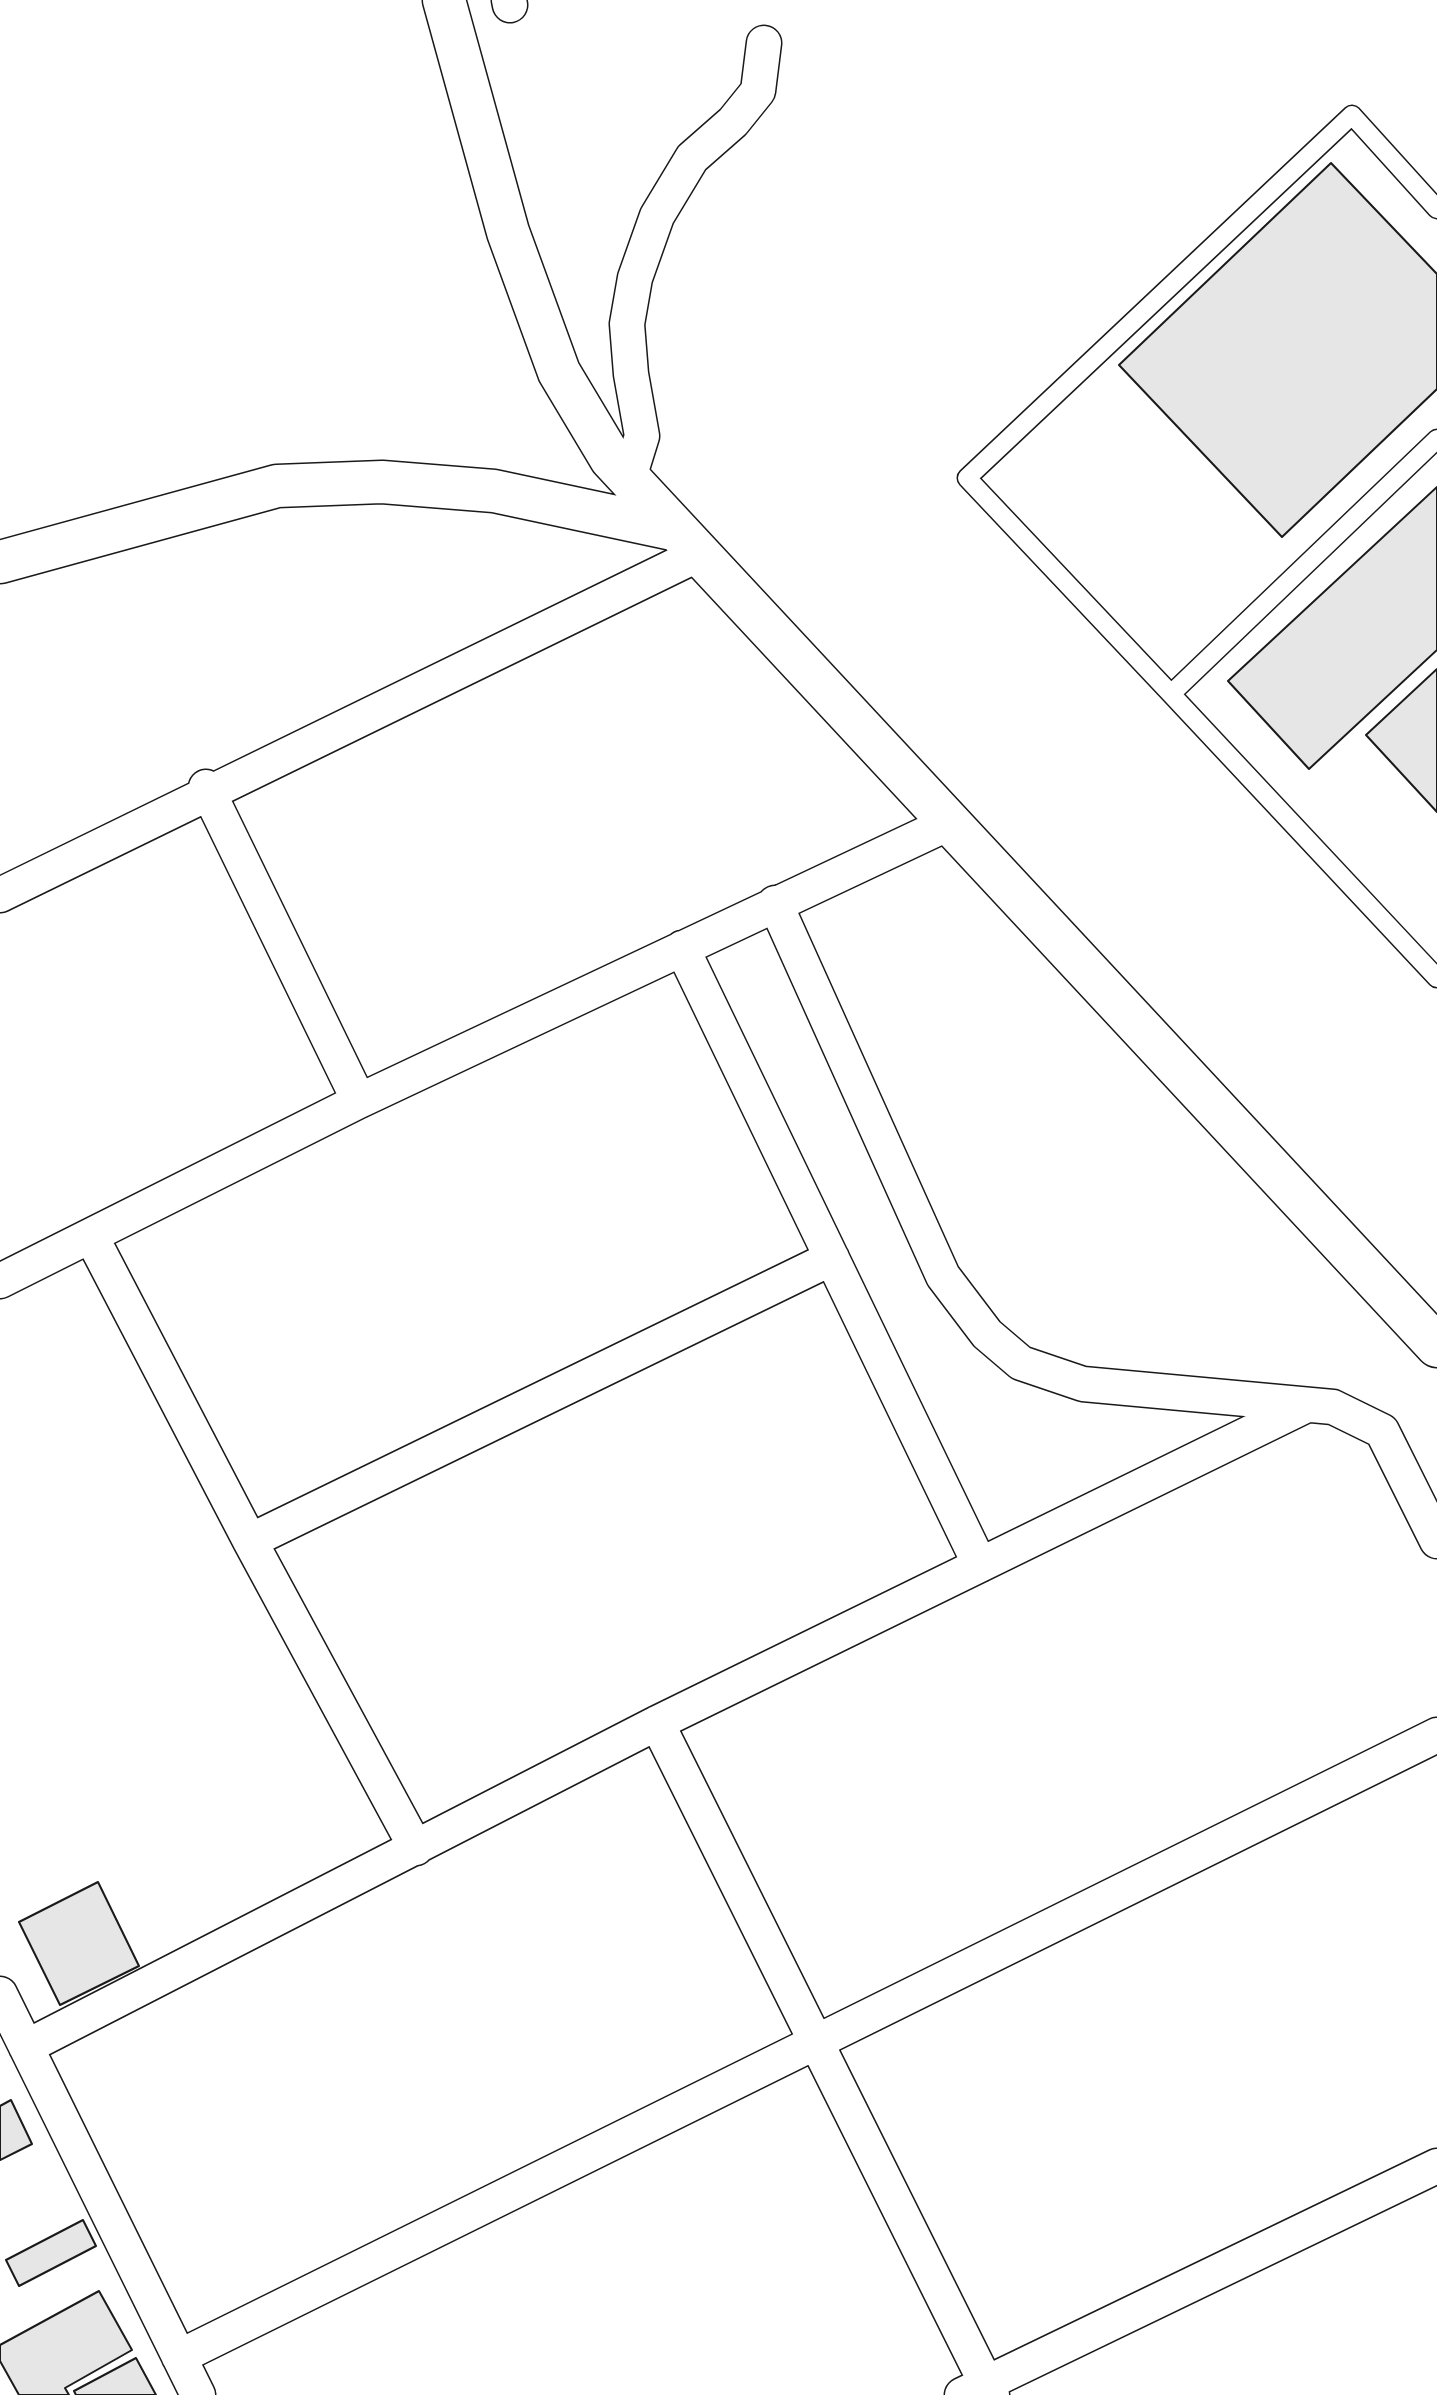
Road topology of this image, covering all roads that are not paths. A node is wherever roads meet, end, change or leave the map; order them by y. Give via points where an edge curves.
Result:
1 (444, 0) edge
2 (764, 43) dead end
3 (1437, 209) edge
4 (1437, 439) edge
5 (629, 478) junction
6 (688, 542) junction
7 (0, 562) edge
8 (1171, 694) junction
9 (208, 790) junction
10 (949, 823) junction
11 (0, 895) edge
12 (775, 903) junction
13 (682, 948) junction
14 (1437, 978) edge
15 (359, 1101) junction
16 (91, 1236) junction
17 (832, 1258) junction
18 (0, 1281) edge
19 (1437, 1346) edge
20 (1307, 1405) junction
21 (250, 1541) junction
22 (1437, 1541) edge
23 (980, 1565) junction
24 (657, 1723) junction
25 (1437, 1735) edge
26 (416, 1848) junction
27 (0, 1994) edge
28 (817, 2043) junction
29 (26, 2047) junction
30 (1437, 2166) edge
31 (179, 2357) junction
32 (980, 2391) edge
33 (198, 2395) edge

1 - 5 street via 508,232 559,372 611,459
2 - 5 street via 758,91 692,158 657,216 635,278 627,324 642,436
3 - 8 lane via 1352,115 967,478
4 - 8 lane
5 - 6 street
6 - 7 street via 494,491 382,482 277,486
6 - 9 street
6 - 10 street
8 - 14 lane
9 - 11 street
9 - 15 street
10 - 12 street
10 - 19 street
12 - 13 street
12 - 20 street via 943,1276 987,1334 1021,1363 1083,1384
13 - 15 street
13 - 17 street
15 - 16 street
16 - 18 street
16 - 21 street
17 - 21 street
17 - 23 street
20 - 22 street via 1333,1407 1382,1431
20 - 23 street
21 - 26 street
23 - 24 street
24 - 26 street
24 - 28 street
25 - 28 street
26 - 29 street
27 - 29 street
28 - 31 street
28 - 32 street
29 - 31 street
30 - 32 street
31 - 33 street

